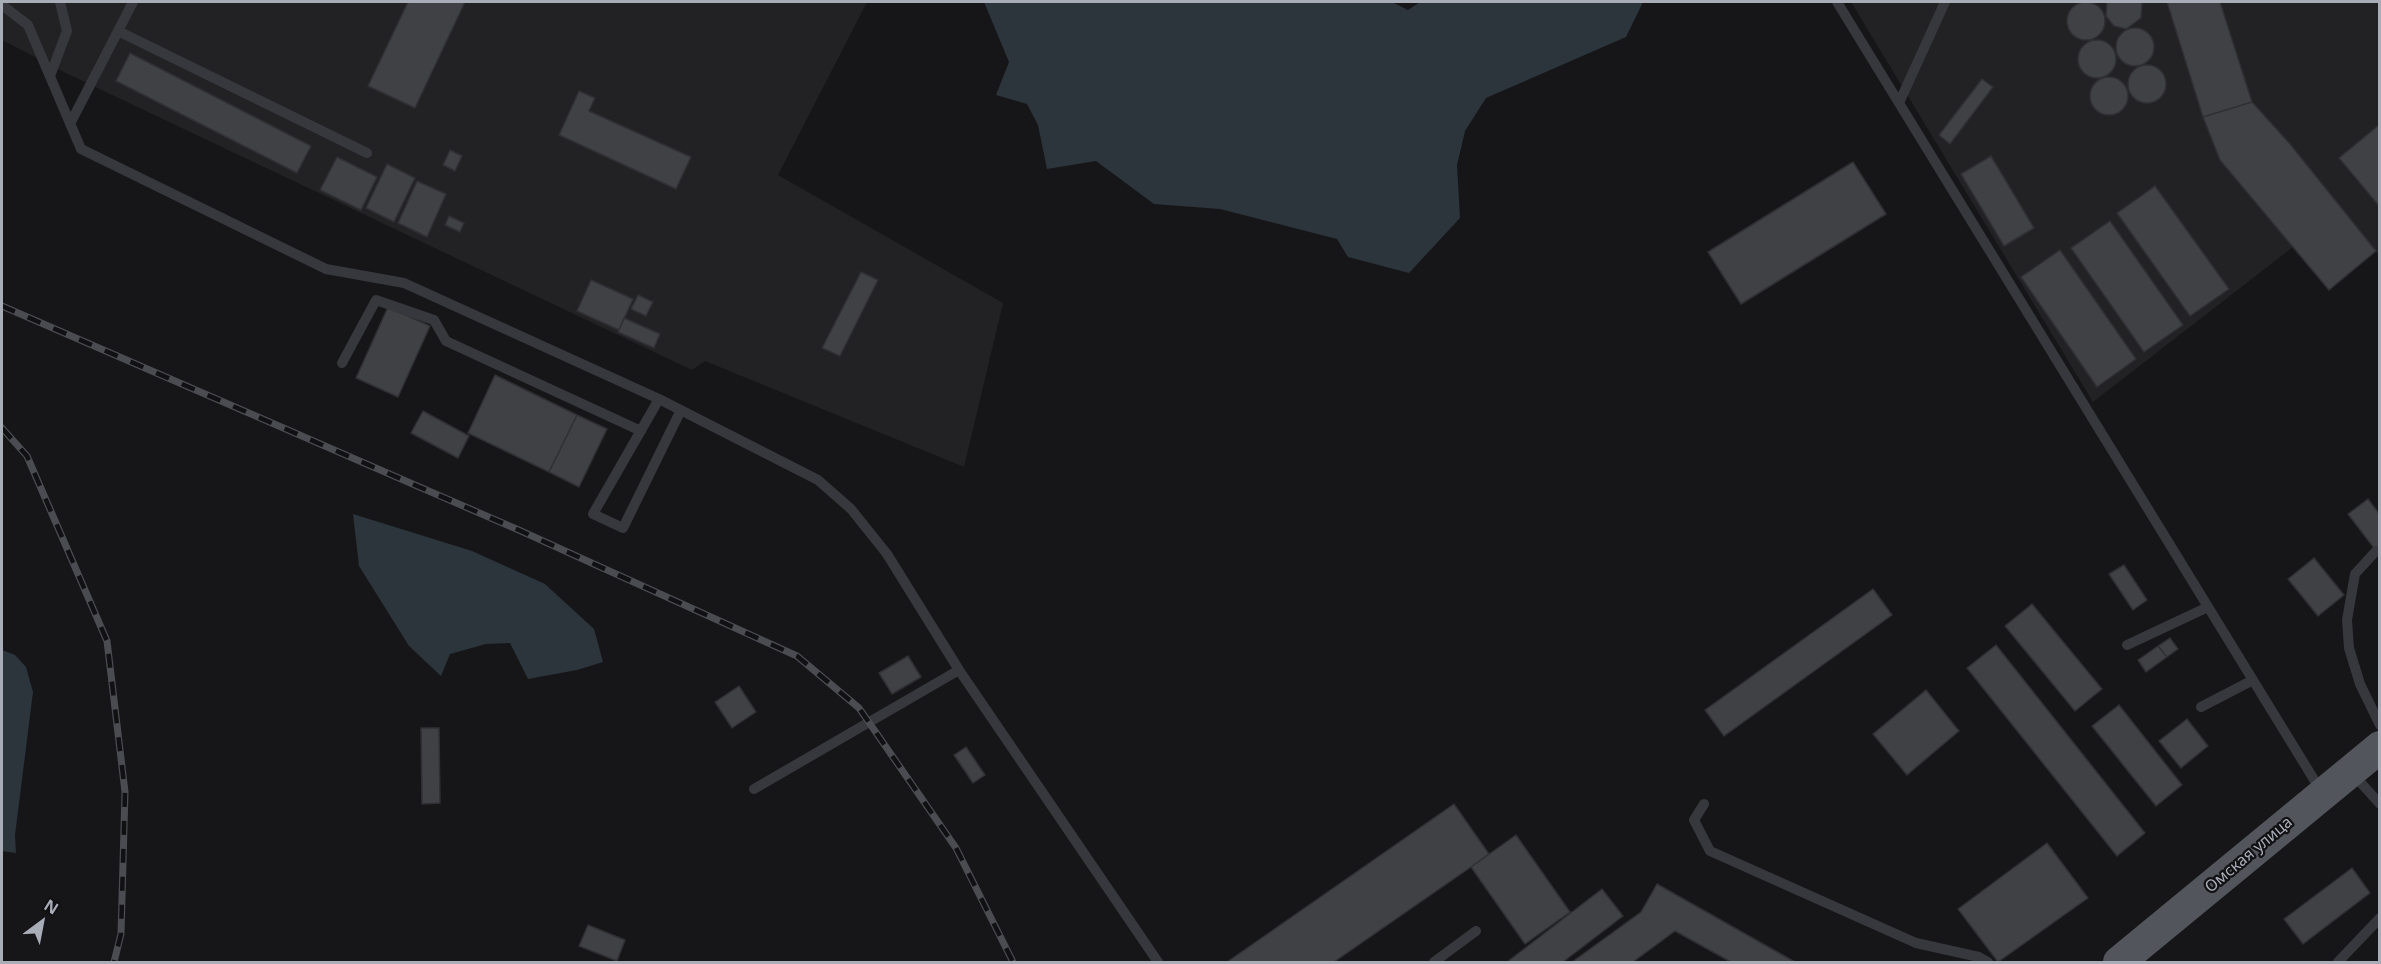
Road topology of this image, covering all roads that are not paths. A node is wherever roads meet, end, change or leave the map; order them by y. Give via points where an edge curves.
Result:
1 (60, 2) edge
2 (133, 2) edge
3 (1837, 2) edge
4 (1945, 2) edge
5 (2, 5) edge
6 (118, 31) junction
7 (50, 76) junction
8 (1899, 103) junction
9 (70, 124) junction
10 (367, 153) dead end
11 (342, 363) dead end
12 (659, 399) junction
13 (681, 410) junction
14 (641, 431) junction
15 (2376, 551) dead end
16 (2208, 607) junction
17 (2127, 645) dead end
18 (959, 670) junction
19 (2253, 680) junction
20 (2201, 707) dead end
21 (2379, 725) edge
22 (2379, 747) edge
23 (2350, 771) junction
24 (754, 789) dead end
25 (2323, 794) junction
26 (1704, 804) dead end
27 (2379, 804) edge
28 (2379, 918) edge
29 (1476, 931) dead end
30 (1158, 963) edge
31 (1434, 963) edge
32 (1988, 963) edge
33 (2119, 963) edge
34 (2338, 963) edge

1 - 7 lane via 67,31
2 - 6 lane
3 - 8 lane
4 - 8 lane
5 - 7 lane via 28,25
6 - 9 lane
6 - 10 lane
7 - 9 lane
8 - 16 lane
9 - 12 lane via 81,149 326,269 404,283
11 - 14 lane via 376,300 434,320 446,341
12 - 13 lane
12 - 14 lane
13 - 14 lane via 623,528 593,514
13 - 18 lane via 818,480 851,509 887,554
15 - 21 lane via 2355,574 2347,620 2351,657
16 - 17 lane
16 - 19 lane
18 - 24 lane
18 - 30 lane
19 - 20 lane
19 - 25 lane
22 - 23 main road, Омская улица
23 - 25 main road, Омская улица
23 - 27 lane
25 - 33 main road, Омская улица
26 - 32 lane via 1694,820 1710,851 1916,943 1978,957
28 - 34 lane
29 - 31 lane

